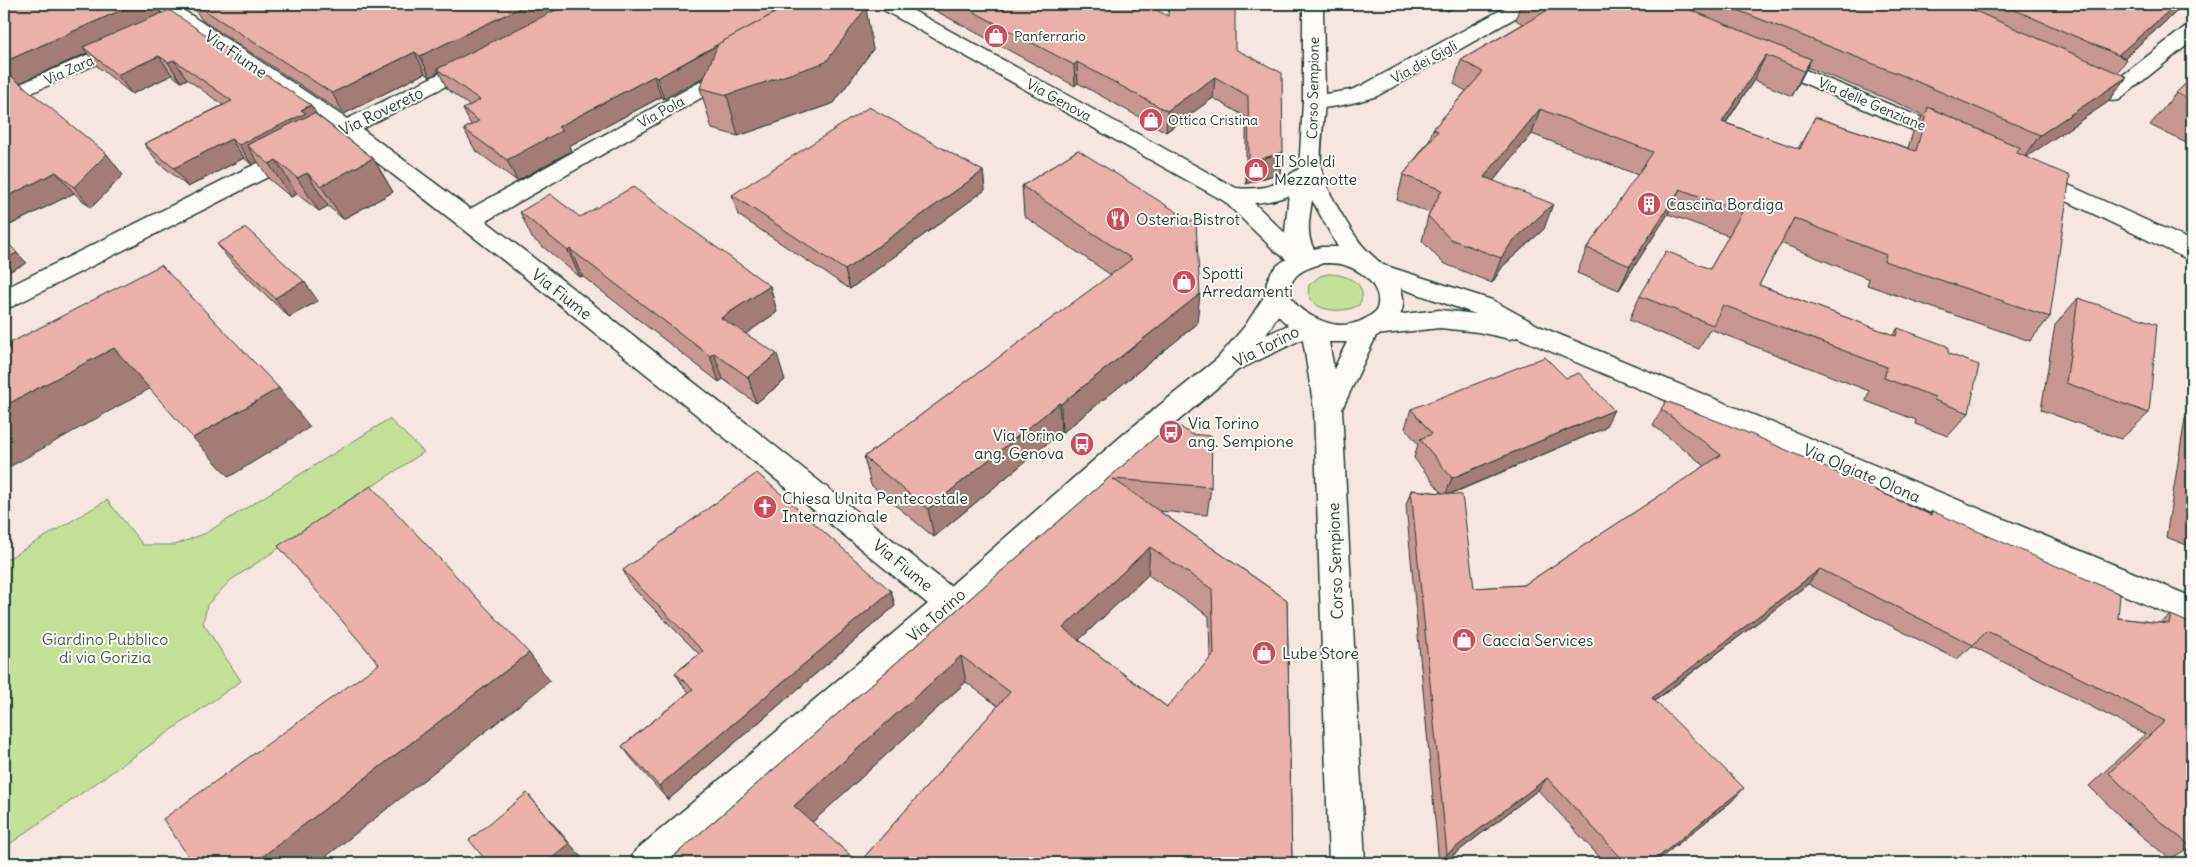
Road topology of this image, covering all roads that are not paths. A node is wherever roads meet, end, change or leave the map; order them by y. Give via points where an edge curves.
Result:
1 (887, 4) edge
2 (1314, 4) edge
3 (1526, 4) edge
4 (178, 15) edge
5 (2192, 31) edge
6 (140, 38) edge
7 (1746, 52) edge
8 (490, 56) edge
9 (748, 62) edge
10 (2066, 74) edge
11 (4, 99) edge
12 (1314, 102) junction
13 (346, 128) junction
14 (1970, 146) edge
15 (2014, 167) edge
16 (1310, 171) junction
17 (1232, 196) junction
18 (469, 220) junction
19 (2192, 251) edge
20 (1305, 258) junction
21 (1369, 266) junction
22 (1278, 295) junction
23 (4, 300) edge
24 (1310, 328) junction
25 (1370, 328) junction
26 (1532, 334) junction
27 (1226, 366) junction
28 (1328, 409) junction
29 (950, 604) junction
30 (2192, 611) edge
31 (647, 863) edge
32 (1347, 863) edge

1 - 17 street, Via Genova
2 - 12 street, Corso Sempione
3 - 12 street, Via dei Gigli via 1369,91
4 - 13 street, Via Fiume
5 - 10 street via 2111,95
6 - 11 street, Via Zara
7 - 14 street, Via delle Genziane
8 - 13 street, Via Rovereto
9 - 18 street, Via Pola
12 - 16 street, Corso Sempione
13 - 18 street, Via Fiume
13 - 23 street, Via Rovereto
15 - 19 street
16 - 17 street via 1280,192
16 - 20 street, Corso Sempione via 1301,193 1297,232
16 - 21 street, Corso Sempione via 1338,232
17 - 20 street, Via Genova via 1282,244
18 - 29 street, Via Fiume
20 - 21 street via 1336,255
20 - 22 street via 1283,274 1278,284
21 - 25 street, Corso Sempione via 1385,281 1391,301 1385,318
21 - 26 street, Via Olgiate Olona via 1483,306
22 - 24 street via 1290,316
22 - 27 street, Via Torino via 1254,333
24 - 25 street via 1342,334
24 - 27 street, Via Torino
24 - 28 street, Corso Sempione
25 - 26 street, Via Olgiate Olona via 1440,319
25 - 28 street, Corso Sempione
26 - 30 street, Via Olgiate Olona
27 - 29 street, Via Torino via 1135,441
28 - 32 street, Corso Sempione
29 - 31 street, Via Torino

